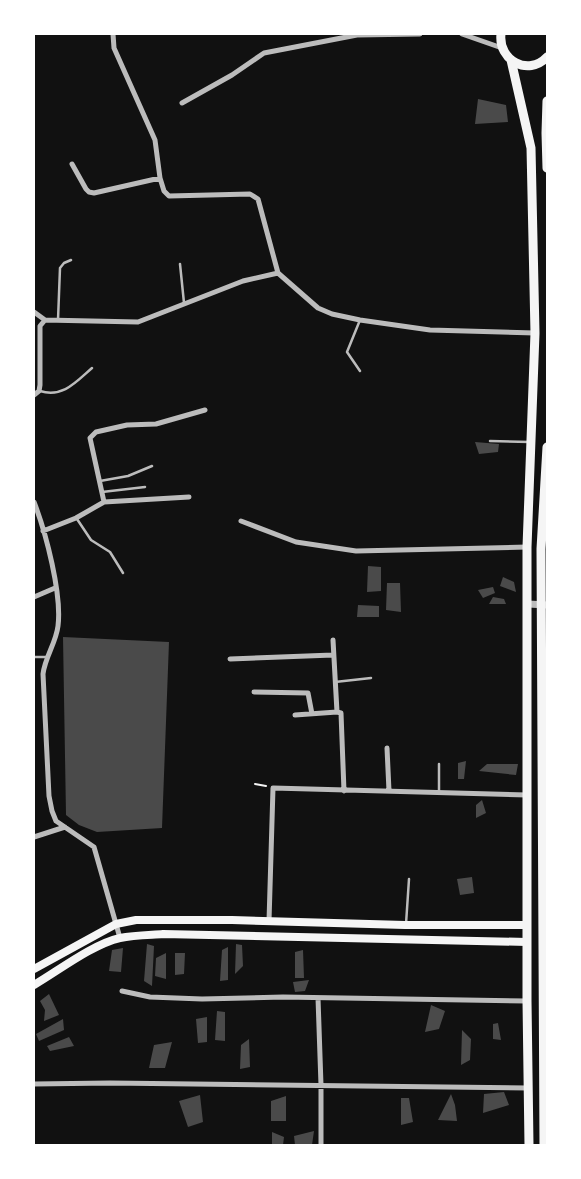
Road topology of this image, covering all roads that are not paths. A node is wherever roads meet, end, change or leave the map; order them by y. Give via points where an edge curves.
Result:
1 (112, 34) edge
2 (420, 34) edge
3 (462, 34) edge
4 (501, 34) edge
5 (502, 48) junction
6 (547, 57) edge
7 (511, 60) junction
8 (547, 101) edge
9 (182, 104) dead end
10 (72, 164) dead end
11 (547, 168) edge
12 (160, 178) junction
13 (71, 260) dead end
14 (180, 264) dead end
15 (278, 273) junction
16 (185, 304) junction
17 (34, 312) edge
18 (45, 320) junction
19 (58, 320) junction
20 (360, 320) junction
21 (535, 333) junction
22 (92, 368) dead end
23 (360, 370) dead end
24 (39, 391) junction
25 (34, 395) edge
26 (205, 410) dead end
27 (490, 441) dead end
28 (531, 442) junction
29 (547, 447) edge
30 (152, 466) dead end
31 (547, 467) edge
32 (100, 481) junction
33 (145, 487) dead end
34 (102, 492) junction
35 (189, 497) dead end
36 (34, 502) edge
37 (104, 502) junction
38 (76, 518) junction
39 (241, 521) dead end
40 (43, 531) junction
41 (545, 538) edge
42 (527, 547) junction
43 (544, 549) edge
44 (123, 573) dead end
45 (544, 578) edge
46 (55, 588) junction
47 (34, 597) edge
48 (528, 604) junction
49 (545, 605) edge
50 (332, 640) dead end
51 (333, 655) junction
52 (34, 657) edge
53 (46, 657) junction
54 (230, 659) dead end
55 (371, 678) dead end
56 (336, 682) junction
57 (254, 692) dead end
58 (336, 712) junction
59 (312, 714) junction
60 (295, 715) dead end
61 (386, 748) dead end
62 (439, 764) dead end
63 (544, 776) edge
64 (344, 790) junction
65 (389, 791) junction
66 (439, 791) junction
67 (528, 795) junction
68 (65, 827) junction
69 (34, 837) edge
70 (545, 851) edge
71 (409, 879) dead end
72 (545, 893) edge
73 (269, 922) junction
74 (116, 924) junction
75 (405, 925) junction
76 (527, 925) junction
77 (542, 925) junction
78 (120, 938) junction
79 (527, 942) junction
80 (542, 943) junction
81 (545, 957) edge
82 (34, 969) edge
83 (34, 985) edge
84 (122, 991) dead end
85 (318, 998) junction
86 (527, 1001) junction
87 (545, 1006) edge
88 (34, 1084) edge
89 (321, 1085) junction
90 (528, 1088) junction
91 (545, 1108) edge
92 (321, 1145) edge
93 (528, 1145) edge
94 (544, 1145) edge

1 - 12 street via 114,48 155,140
2 - 9 street via 357,35 264,53
3 - 5 street
4 - 5 main road
5 - 7 main road
6 - 7 main road via 531,66
7 - 21 main road via 531,148
8 - 11 main road
10 - 12 street via 86,189 94,193
12 - 15 street via 169,196 250,194 258,199
13 - 19 lane via 60,268
14 - 16 lane
15 - 16 street via 243,281
15 - 20 street via 318,308
16 - 19 street via 138,322
17 - 18 street
18 - 19 street
18 - 24 street via 40,326
20 - 21 street via 430,330
20 - 23 lane via 347,352
21 - 28 main road
22 - 24 lane via 74,385 60,392 48,394
24 - 25 street
26 - 32 street via 156,424 126,425 92,434 90,438
27 - 28 lane
28 - 42 main road
29 - 31 main road
30 - 32 lane via 128,476
31 - 41 main road
32 - 34 street
33 - 34 lane
34 - 37 street
35 - 37 street
36 - 40 street
37 - 38 street
38 - 40 street
38 - 44 lane via 91,540 110,552
39 - 42 street via 296,542 356,551
40 - 46 street
41 - 43 main road
42 - 48 main road
43 - 45 main road
45 - 49 main road
46 - 47 street
46 - 53 street via 58,627
48 - 49 street
48 - 67 main road
49 - 63 main road
50 - 51 street
51 - 54 street
51 - 56 street
52 - 53 lane
53 - 68 street via 43,674 49,796 56,821
55 - 56 lane
56 - 58 street
57 - 59 street via 308,693
58 - 59 street
58 - 64 street via 342,715
59 - 60 street
61 - 65 street
62 - 66 lane
63 - 70 main road
64 - 65 street
64 - 73 street via 273,788
65 - 66 street
66 - 67 street
67 - 76 main road
68 - 69 street
68 - 74 street via 94,847
70 - 72 main road
71 - 75 lane
72 - 77 main road
73 - 74 main road via 136,920
73 - 75 main road
74 - 78 street
74 - 82 main road
75 - 76 main road
76 - 77 main road
76 - 79 main road
77 - 80 main road
78 - 79 main road via 163,934
78 - 83 main road via 89,952
79 - 80 main road
79 - 86 main road
80 - 81 main road
81 - 87 main road
84 - 85 street via 185,999
85 - 86 street
85 - 89 street
86 - 90 main road
87 - 91 main road
88 - 89 street
89 - 90 street
89 - 92 street
90 - 93 main road
91 - 94 main road

